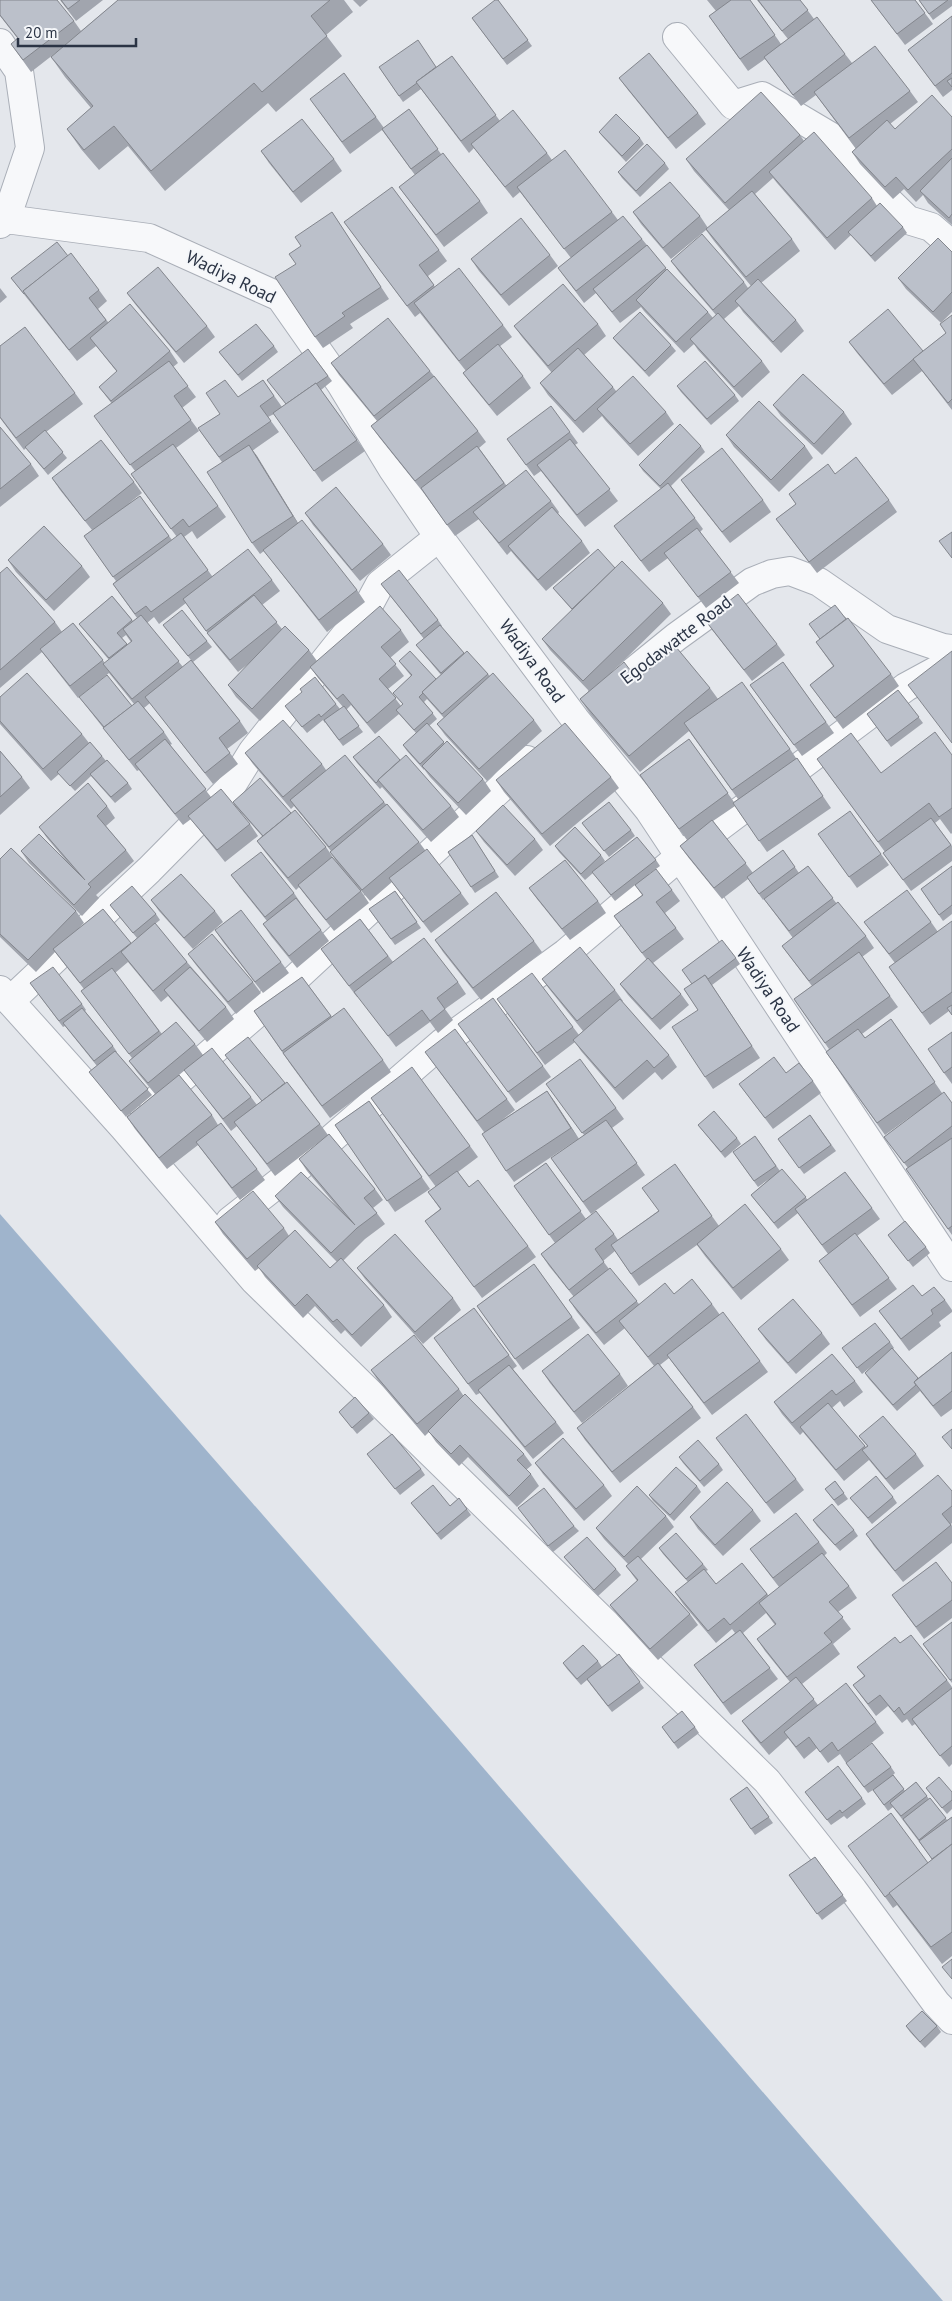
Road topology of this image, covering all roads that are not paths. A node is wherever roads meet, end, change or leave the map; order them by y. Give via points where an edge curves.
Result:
1 (677, 37) dead end
2 (0, 43) edge
3 (3, 222) edge
4 (952, 245) edge
5 (439, 536) junction
6 (952, 650) edge
7 (952, 662) edge
8 (574, 719) junction
9 (679, 857) junction
10 (5, 996) edge
11 (124, 1128) junction
12 (215, 1233) junction
13 (952, 1267) edge
14 (952, 2020) edge

1 - 4 street via 733,105 762,96 833,138 870,183 908,220 930,227
2 - 3 street via 19,71 30,148
3 - 5 street, Wadiya Road via 149,238 280,298 341,384 392,468
5 - 8 street, Wadiya Road
5 - 10 street via 380,584 367,608 253,751 230,788 149,870
6 - 8 street, Egodawatte Road via 888,629 819,582 790,570 752,582 676,637
7 - 9 street via 906,687
8 - 9 street, Wadiya Road via 649,810
8 - 11 street, Egodawatte Road via 271,1001
9 - 12 street via 566,953 442,1043 300,1166
9 - 13 street, Wadiya Road
10 - 11 street
11 - 12 street
12 - 14 street via 274,1300 767,1781

